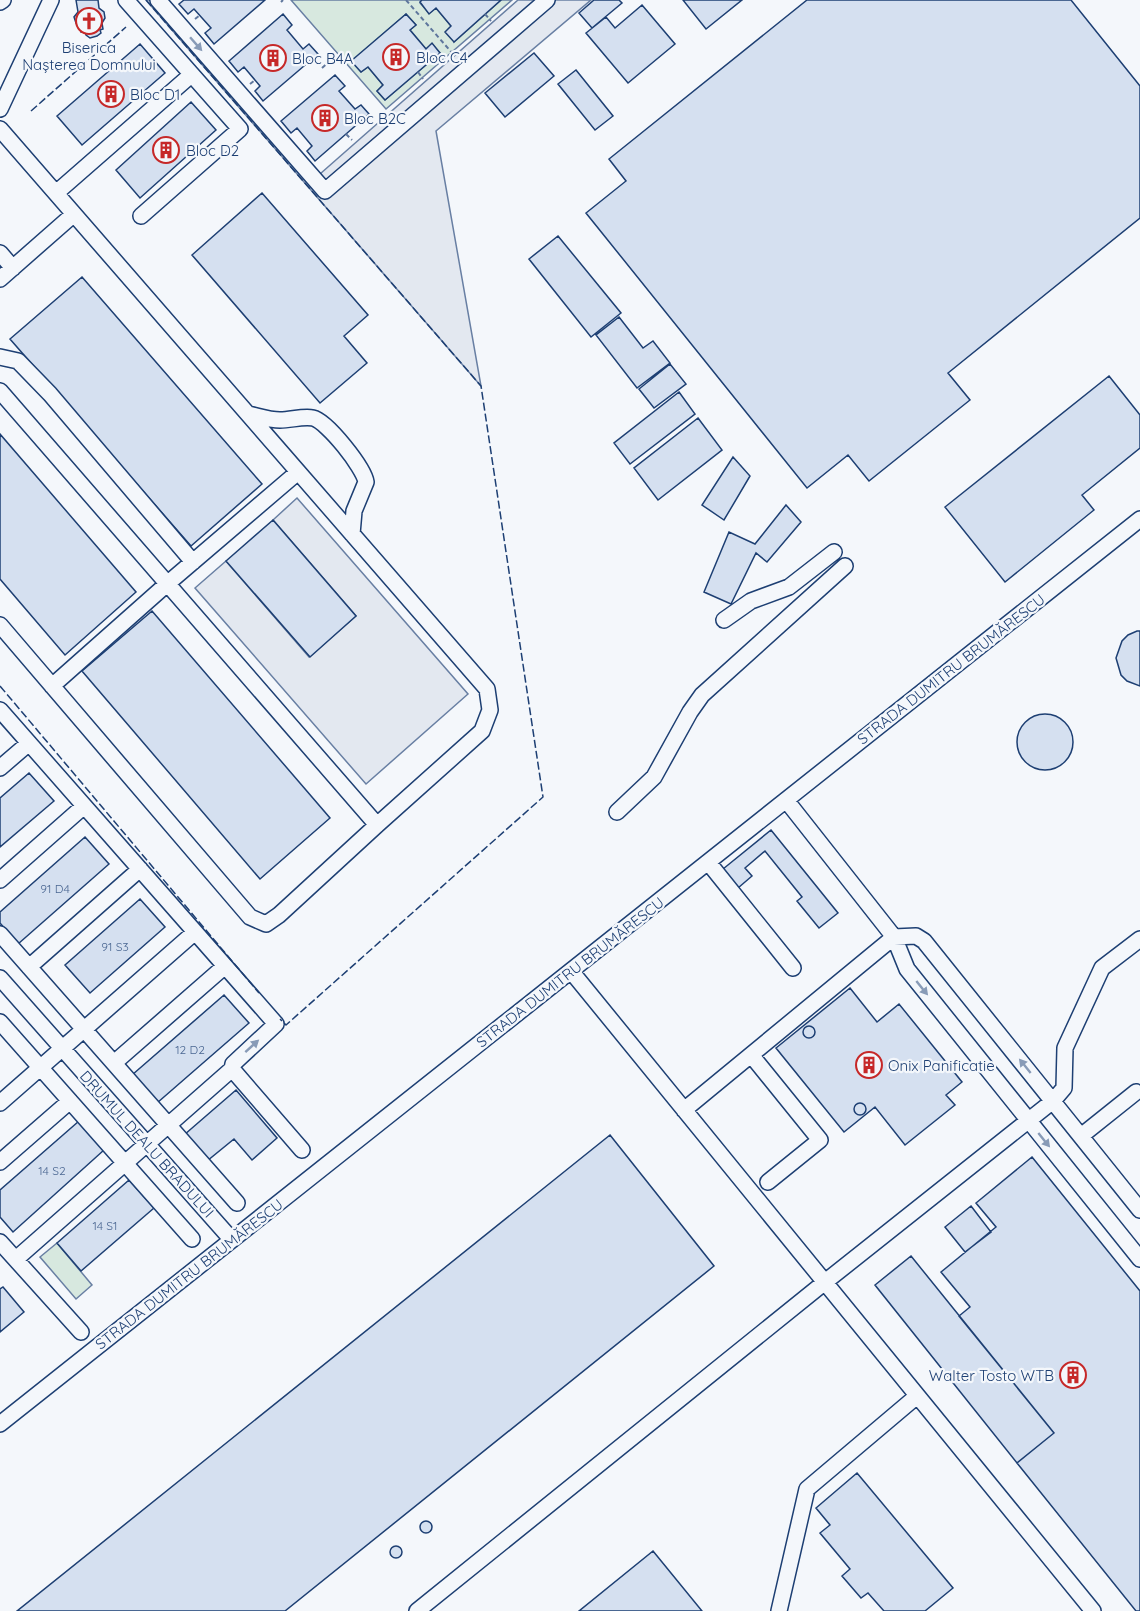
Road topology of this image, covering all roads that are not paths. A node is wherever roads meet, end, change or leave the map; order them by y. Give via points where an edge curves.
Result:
1 (51, 0) edge
2 (126, 0) edge
3 (158, 0) edge
4 (547, 0) edge
5 (191, 75) junction
6 (0, 109) edge
7 (0, 129) edge
8 (56, 193) junction
9 (74, 214) junction
10 (141, 216) dead end
11 (0, 253) edge
12 (13, 268) junction
13 (0, 279) edge
14 (0, 357) edge
15 (0, 392) edge
16 (248, 414) junction
17 (298, 472) junction
18 (1140, 519) edge
19 (352, 534) junction
20 (834, 552) dead end
21 (193, 561) junction
22 (845, 566) dead end
23 (167, 584) junction
24 (724, 620) dead end
25 (0, 625) edge
26 (52, 686) junction
27 (0, 710) edge
28 (29, 743) junction
29 (0, 768) edge
30 (786, 800) junction
31 (84, 806) junction
32 (617, 812) dead end
33 (376, 825) junction
34 (708, 862) junction
35 (140, 869) junction
36 (0, 880) edge
37 (195, 932) junction
38 (0, 934) edge
39 (894, 937) junction
40 (1140, 939) edge
41 (225, 966) junction
42 (29, 967) junction
43 (793, 968) dead end
44 (571, 971) junction
45 (0, 978) edge
46 (0, 1022) edge
47 (84, 1029) junction
48 (62, 1049) junction
49 (752, 1056) junction
50 (114, 1063) junction
51 (41, 1068) junction
52 (232, 1070) junction
53 (1136, 1092) dead end
54 (70, 1101) junction
55 (1053, 1101) junction
56 (0, 1103) edge
57 (684, 1110) junction
58 (1028, 1120) junction
59 (169, 1125) junction
60 (1081, 1136) junction
61 (147, 1144) junction
62 (302, 1150) dead end
63 (0, 1162) edge
64 (125, 1163) junction
65 (768, 1182) dead end
66 (237, 1203) dead end
67 (1140, 1210) edge
68 (192, 1239) dead end
69 (232, 1240) junction
70 (0, 1242) edge
71 (16, 1259) junction
72 (1140, 1259) edge
73 (825, 1282) junction
74 (81, 1332) dead end
75 (917, 1396) junction
76 (0, 1424) edge
77 (417, 1611) edge
78 (779, 1611) edge
79 (1093, 1611) edge

1 - 6 street
2 - 5 street
3 -> 4 street via 325,191
5 - 8 street
5 - 10 street via 240,129
7 - 8 street
8 - 9 street
9 - 12 street
9 - 16 street
11 - 12 street
12 - 13 street
14 - 21 street via 18,361 50,394
15 - 23 street
16 - 17 street
16 - 19 street via 272,420 314,418 326,426 365,476 352,518
17 - 19 street
17 - 21 street
18 - 30 street, STRADA DUMITRU BRUMĂRESCU
19 - 33 street via 487,689 490,710 482,731
20 - 24 street via 789,587 751,601
21 - 23 street
22 - 32 street via 702,695 654,777
23 - 26 street
23 - 33 street
25 - 26 street
26 - 33 street via 250,917 266,924
27 - 28 street
28 - 29 street
28 - 31 street
30 - 34 street, STRADA DUMITRU BRUMĂRESCU
30 - 39 street
31 - 35 street
31 - 36 street
34 - 43 street
34 - 44 street, STRADA DUMITRU BRUMĂRESCU
35 - 37 street
35 - 42 street
37 - 41 street
37 - 47 street
38 - 42 street, DRUMUL DEALU BRADULUI
39 - 49 street
55 -> 39 street via 924,941 916,936
39 -> 58 street via 907,969
40 - 55 street via 1102,968 1065,1048 1064,1088
41 - 50 street
52 -> 41 street via 232,1064 276,1024
42 - 47 street, DRUMUL DEALU BRADULUI
44 - 57 street
44 - 69 street, STRADA DUMITRU BRUMĂRESCU
45 - 48 street, DRUMUL DEALU BRADULUI
46 - 51 street
47 - 48 street
47 - 50 street, DRUMUL DEALU BRADULUI
48 - 51 street
48 - 61 street, DRUMUL DEALU BRADULUI
49 - 57 street
49 - 65 street via 820,1140
50 - 59 street, DRUMUL DEALU BRADULUI
51 - 54 street
51 - 56 street
52 - 59 street
52 - 62 street
53 - 60 street
54 - 63 street
54 - 64 street
55 - 58 street
55 - 60 street
57 - 73 street
58 -> 72 street
58 - 73 street
59 - 61 street
59 - 66 street, DRUMUL DEALU BRADULUI
60 - 67 street
61 - 64 street
61 - 69 street, DRUMUL DEALU BRADULUI
64 - 68 street
64 - 71 street
69 - 76 street, STRADA DUMITRU BRUMĂRESCU
70 - 71 street
71 - 74 street
73 - 75 street
73 - 77 street
75 - 78 street via 807,1489
75 - 79 street

